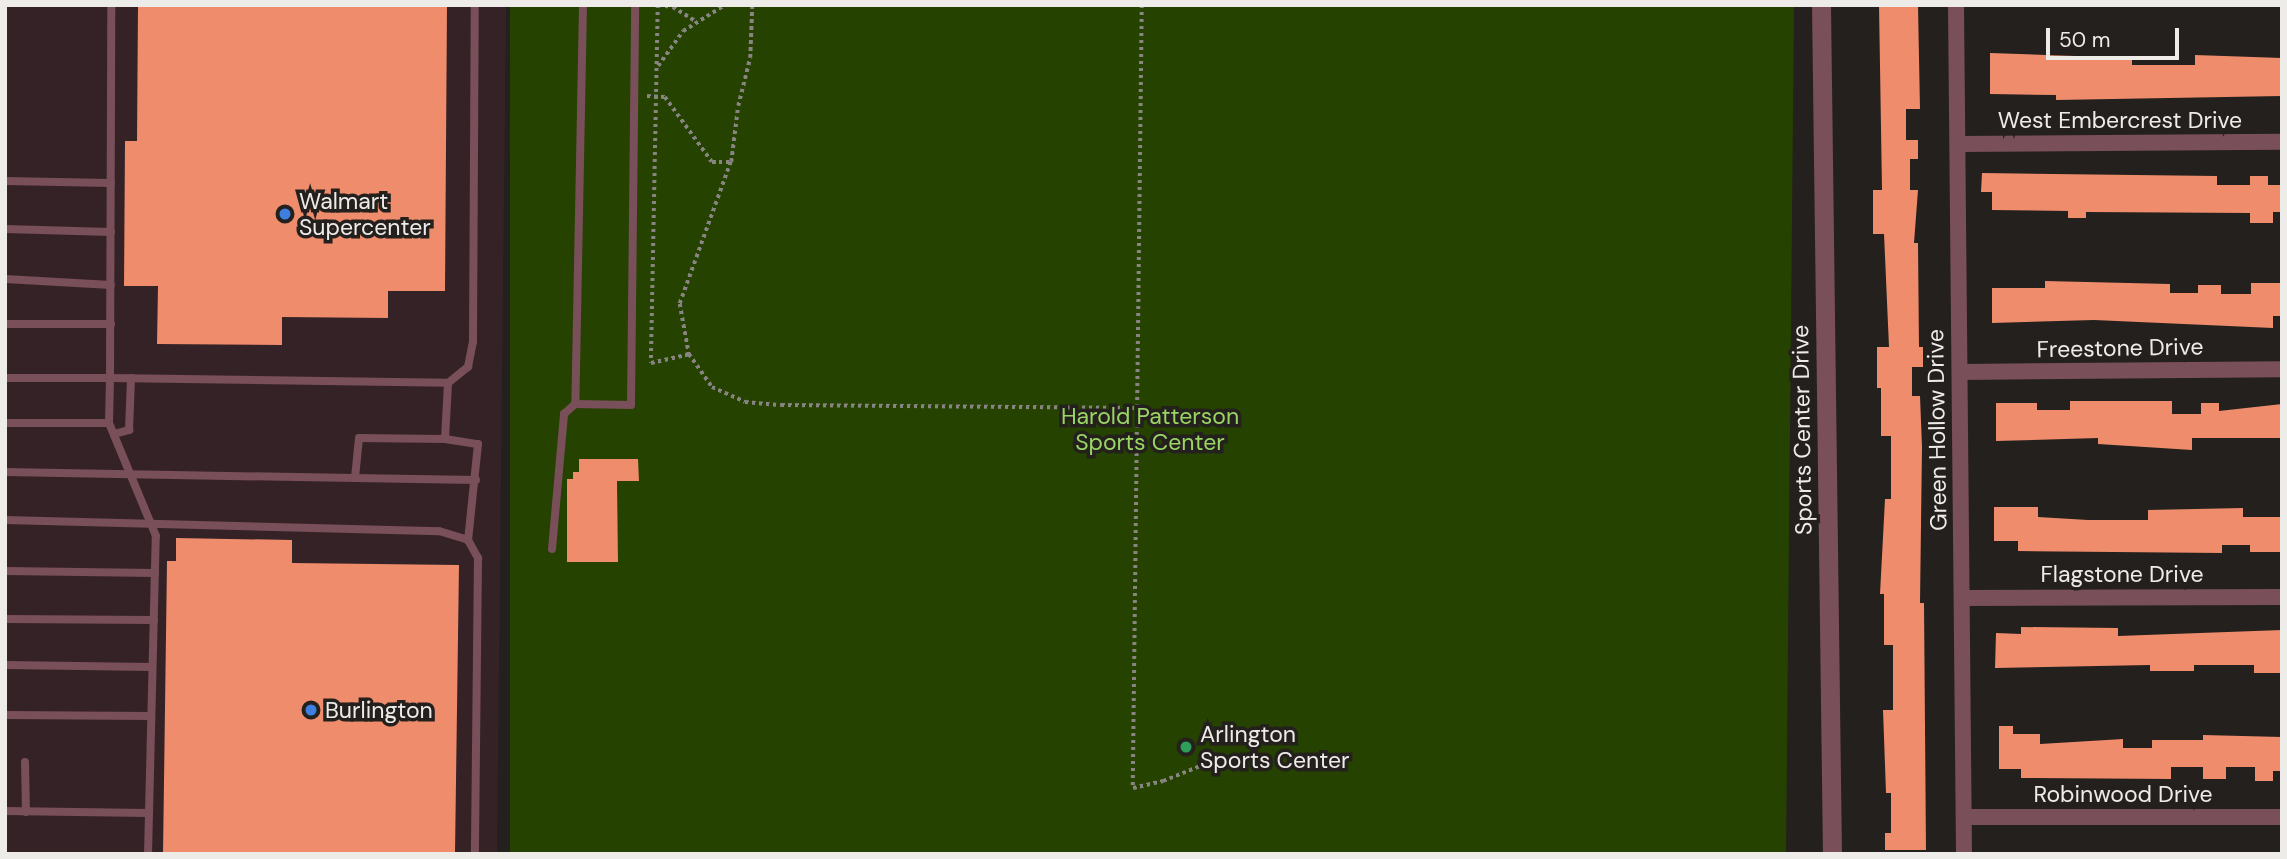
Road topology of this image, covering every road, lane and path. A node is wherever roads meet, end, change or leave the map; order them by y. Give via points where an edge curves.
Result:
1 (111, 5) edge
2 (475, 5) edge
3 (583, 5) edge
4 (635, 5) edge
5 (658, 5) edge
6 (725, 5) edge
7 (752, 5) edge
8 (1142, 5) edge
9 (1821, 5) edge
10 (1956, 5) edge
11 (695, 20) junction
12 (657, 67) junction
13 (632, 96) junction
14 (656, 96) junction
15 (2282, 142) edge
16 (1958, 144) junction
17 (732, 162) junction
18 (5, 181) edge
19 (111, 183) junction
20 (5, 229) edge
21 (111, 232) junction
22 (5, 279) edge
23 (111, 285) junction
24 (5, 324) edge
25 (111, 324) junction
26 (689, 354) junction
27 (2282, 369) edge
28 (1960, 372) junction
29 (5, 378) edge
30 (110, 378) junction
31 (131, 378) junction
32 (448, 383) junction
33 (575, 404) junction
34 (1138, 408) junction
35 (5, 424) edge
36 (109, 424) junction
37 (114, 434) junction
38 (445, 439) junction
39 (5, 472) edge
40 (130, 474) junction
41 (355, 478) junction
42 (476, 480) junction
43 (5, 520) edge
44 (150, 521) junction
45 (468, 540) junction
46 (552, 549) dead end
47 (5, 571) edge
48 (155, 573) junction
49 (2282, 597) edge
50 (1962, 598) junction
51 (5, 619) edge
52 (154, 620) junction
53 (5, 665) edge
54 (152, 667) junction
55 (5, 715) edge
56 (151, 716) junction
57 (1225, 755) dead end
58 (25, 762) dead end
59 (5, 811) edge
60 (26, 812) junction
61 (148, 813) junction
62 (1964, 817) junction
63 (2282, 817) edge
64 (148, 854) edge
65 (475, 854) edge
66 (1832, 854) edge
67 (1964, 854) edge

1 - 19 lane
2 - 32 lane via 473,342 468,367
3 - 33 lane
4 - 13 lane
5 - 11 path via 673,7
5 - 12 path
6 - 11 path
7 - 17 path via 750,58 737,106
8 - 34 path
9 - 66 street, Sports Center Drive
10 - 16 street, Green Hollow Drive
11 - 12 path
12 - 14 path
13 - 14 path
13 - 33 lane via 631,405
14 - 17 path via 665,97 712,162
14 - 26 path via 651,363
15 - 16 street, West Embercrest Drive
16 - 28 street, Green Hollow Drive
17 - 26 path via 680,304
18 - 19 lane
19 - 21 lane
20 - 21 lane
21 - 23 lane
22 - 23 lane
23 - 25 lane
24 - 25 lane
25 - 30 lane
26 - 34 path via 712,387 745,402
27 - 28 street, Freestone Drive
28 - 50 street, Green Hollow Drive
29 - 30 lane
30 - 31 lane
30 - 36 lane
31 - 32 lane
31 - 37 lane via 129,430
32 - 38 lane
33 - 46 lane via 564,414
34 - 57 path via 1133,788 1163,781
35 - 36 lane
36 - 37 lane
37 - 40 lane
38 - 41 lane via 359,438
38 - 42 lane via 478,444
39 - 40 lane
40 - 41 lane
40 - 44 lane
41 - 42 lane
42 - 45 lane
43 - 44 lane
44 - 45 lane via 439,531
44 - 48 lane via 156,536
45 - 65 lane via 478,558
47 - 48 lane
48 - 52 lane
49 - 50 street, Flagstone Drive
50 - 62 street, Green Hollow Drive
51 - 52 lane
52 - 54 lane
53 - 54 lane
54 - 56 lane
55 - 56 lane
56 - 61 lane
58 - 60 lane
59 - 60 lane
60 - 61 lane
61 - 64 lane
62 - 63 street, Robinwood Drive
62 - 67 street, Green Hollow Drive

